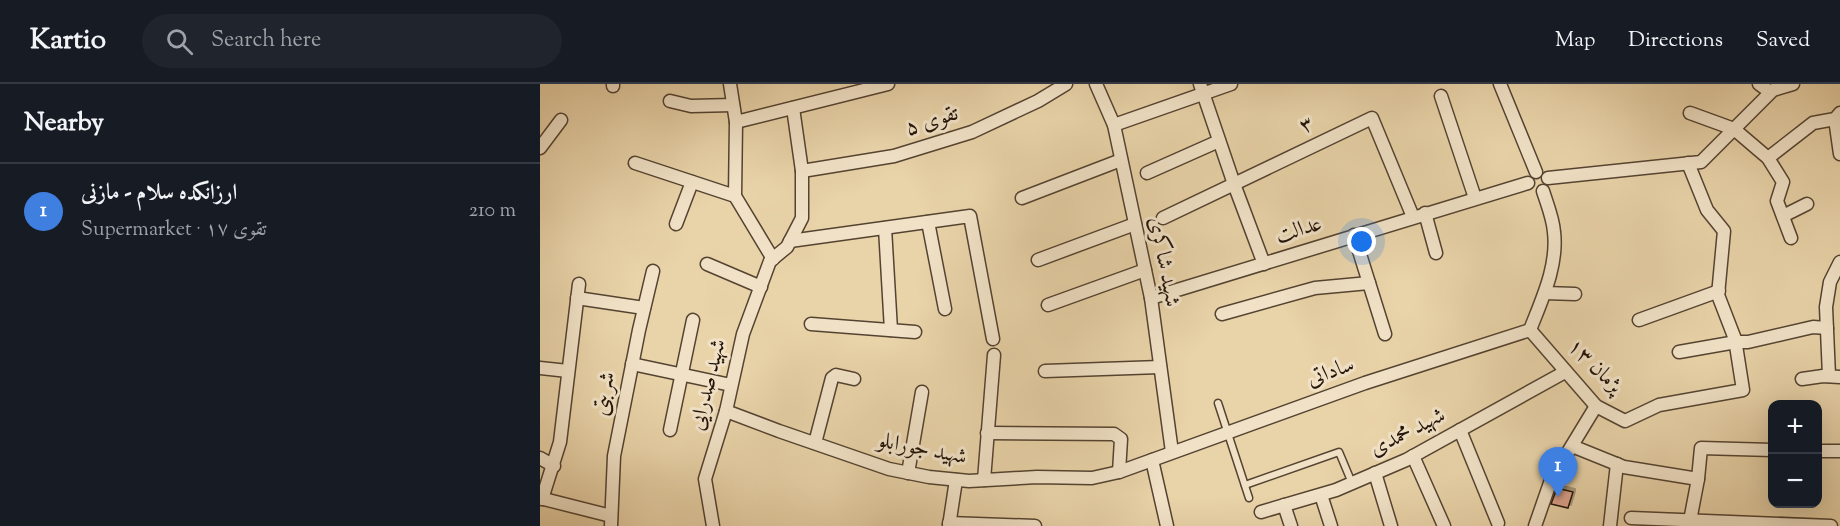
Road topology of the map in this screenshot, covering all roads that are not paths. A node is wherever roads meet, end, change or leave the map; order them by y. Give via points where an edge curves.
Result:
1 (730, 84) edge
2 (888, 84) edge
3 (1066, 84) edge
4 (1096, 84) edge
5 (1231, 84) edge
6 (1500, 84) edge
7 (1759, 84) edge
8 (1793, 84) edge
9 (1202, 89) edge
10 (1047, 90) edge
11 (1770, 92) junction
12 (1441, 96) dead end
13 (670, 102) dead end
14 (733, 105) junction
15 (793, 108) junction
16 (1690, 113) dead end
17 (1838, 116) edge
18 (561, 120) dead end
19 (735, 122) junction
20 (1113, 124) junction
21 (1734, 129) junction
22 (1219, 141) junction
23 (540, 148) edge
24 (1840, 154) edge
25 (1768, 158) junction
26 (1121, 160) junction
27 (635, 163) dead end
28 (1688, 163) junction
29 (802, 171) junction
30 (1536, 172) junction
31 (1147, 174) dead end
32 (1548, 178) junction
33 (692, 182) junction
34 (1528, 183) junction
35 (1234, 184) junction
36 (1543, 191) junction
37 (735, 196) junction
38 (1022, 198) dead end
39 (1475, 198) junction
40 (1807, 204) dead end
41 (1425, 213) junction
42 (1783, 216) junction
43 (1413, 217) junction
44 (1163, 218) dead end
45 (928, 222) junction
46 (676, 224) dead end
47 (1135, 224) junction
48 (885, 228) junction
49 (1354, 236) junction
50 (1791, 238) dead end
51 (790, 241) junction
52 (1436, 253) dead end
53 (774, 258) junction
54 (1038, 260) dead end
55 (1840, 262) edge
56 (707, 264) dead end
57 (1264, 264) junction
58 (1144, 270) junction
59 (653, 271) dead end
60 (1369, 283) junction
61 (579, 284) dead end
62 (761, 286) junction
63 (1719, 291) junction
64 (1545, 292) junction
65 (1575, 294) dead end
66 (577, 298) junction
67 (1150, 298) junction
68 (1048, 304) dead end
69 (1827, 304) junction
70 (1840, 304) edge
71 (644, 308) junction
72 (945, 309) dead end
73 (1222, 314) dead end
74 (693, 320) dead end
75 (1639, 320) dead end
76 (811, 324) dead end
77 (1827, 328) junction
78 (891, 330) junction
79 (1528, 331) junction
80 (915, 332) dead end
81 (1385, 334) dead end
82 (993, 339) dead end
83 (1736, 342) junction
84 (1679, 352) dead end
85 (994, 355) dead end
86 (632, 364) junction
87 (1160, 367) junction
88 (540, 368) edge
89 (568, 371) junction
90 (1045, 371) dead end
91 (1565, 372) junction
92 (681, 375) junction
93 (1834, 377) edge
94 (854, 379) dead end
95 (1802, 379) dead end
96 (731, 385) junction
97 (922, 392) dead end
98 (1218, 404) dead end
99 (1596, 406) junction
100 (726, 411) junction
101 (670, 430) dead end
102 (1460, 430) junction
103 (987, 433) junction
104 (1227, 434) junction
105 (815, 443) junction
106 (1572, 447) junction
107 (1768, 450) edge
108 (1822, 451) edge
109 (1840, 452) edge
110 (1172, 453) junction
111 (1413, 456) junction
112 (540, 458) edge
113 (1152, 460) junction
114 (1617, 464) junction
115 (554, 466) junction
116 (1119, 472) junction
117 (908, 473) junction
118 (1375, 473) junction
119 (1698, 479) junction
120 (956, 480) junction
121 (984, 480) junction
122 (1352, 483) junction
123 (1245, 485) junction
124 (1321, 495) junction
125 (541, 498) edge
126 (1249, 498) dead end
127 (1284, 506) junction
128 (1261, 512) dead end
129 (1631, 518) dead end
130 (611, 521) edge
131 (1498, 523) dead end
132 (1690, 523) edge
133 (949, 525) edge
134 (713, 526) edge
135 (1032, 526) edge
136 (1167, 526) edge
137 (1291, 526) edge
138 (1331, 526) edge
139 (1391, 526) edge
140 (1444, 526) edge
141 (1535, 526) edge
142 (1610, 526) edge
143 (1831, 526) edge

1 - 14 street
2 - 15 street
3 - 10 street, تقوی ۵
4 - 20 street, شهید شاکری
5 - 9 street
6 - 30 street
7 - 11 street
8 - 11 street
9 - 20 street
9 - 22 street
10 - 29 street, تقوی ۵ via 972,132 894,156
11 - 21 street
12 - 39 street
13 - 14 street
14 - 19 street
15 - 19 street
15 - 29 street, شهید صدرایی
16 - 21 street
17 - 24 street
17 - 25 street via 1813,123
18 - 23 street
19 - 37 street
20 - 26 street, شهید شاکری
21 - 25 street
21 - 28 street via 1701,162
22 - 31 street
22 - 35 street
25 - 42 street via 1783,182 1777,201
26 - 38 street
26 - 47 street, شهید شاکری
27 - 33 street
28 - 32 street
28 - 63 street via 1707,210 1724,231
29 - 51 street, شهید صدرایی via 802,218
30 - 32 street
30 - 34 street
32 - 36 street
33 - 37 street
33 - 46 street
34 - 36 street via 1534,191
34 - 39 street, عدالت
35 - 43 street, ۳ via 1372,118
35 - 44 street, ۳
35 - 57 street
36 - 64 street via 1554,231
37 - 53 street
39 - 41 street, عدالت
40 - 42 street
41 - 43 street, عدالت
41 - 52 street
42 - 50 street
43 - 49 street, عدالت
45 - 48 street
45 - 72 street
45 - 82 street via 970,216
47 - 54 street
47 - 58 street, شهید شاکری
48 - 51 street
48 - 78 street
49 - 57 street, عدالت
49 - 60 street
51 - 53 street, شهید صدرایی
53 - 62 street, شهید صدرایی
55 - 69 street via 1830,282
56 - 62 street
57 - 67 street, عدالت
58 - 67 street, شهید شاکری
58 - 68 street
59 - 71 street, شربتی
60 - 73 street via 1315,288
60 - 81 street
61 - 66 street
62 - 96 street, شهید صدرایی via 743,334
63 - 75 street
63 - 83 street
64 - 65 street
64 - 79 street
66 - 71 street
66 - 89 street
67 - 87 street, شهید شاکری
69 - 70 street
69 - 77 street
71 - 86 street, شربتی
74 - 92 street
76 - 78 street
77 - 83 street via 1813,327
77 - 93 street
78 - 80 street
79 - 91 street, پژمان ۱۳
79 - 104 street, ساداتی via 1365,383
83 - 84 street
83 - 99 street, پژمان ۱۳ via 1743,390 1659,405 1625,421
85 - 103 street
86 - 92 street
86 - 130 street, شربتی via 614,456
87 - 90 street
87 - 110 street, شهید شاکری
88 - 89 street
89 - 115 street via 561,442
91 - 99 street, پژمان ۱۳
91 - 102 street, شهید محمدی
92 - 96 street
92 - 101 street
93 - 95 street
94 - 105 street via 836,375 832,378
96 - 100 street, شهید صدرایی
97 - 117 street
98 - 104 lane
99 - 106 street
100 - 105 street, شهید جورابلو
100 - 134 street, شهید صدرایی via 705,479
102 - 111 street, شهید محمدی
102 - 131 street
103 - 116 street via 1114,434 1121,438
103 - 121 street
104 - 110 street, ساداتی
104 - 123 lane
105 - 117 street, شهید جورابلو
106 - 114 street
106 - 141 street via 1551,480
107 - 119 street via 1701,448
108 - 109 street
110 - 113 street, ساداتی
111 - 118 street, شهید محمدی
111 - 140 street
112 - 115 street
113 - 116 street, شهید جورابلو
113 - 136 street
114 - 119 street
114 - 142 street
115 - 125 street
116 - 121 street, شهید جورابلو via 1092,478
117 - 120 street, شهید جورابلو
118 - 122 street, شهید محمدی
118 - 139 street
119 - 132 street
120 - 121 street, شهید جورابلو
120 - 133 street
122 - 123 lane via 1339,452
122 - 124 street, شهید محمدی
123 - 126 lane
124 - 127 street, شهید محمدی
124 - 138 street
125 - 130 street
127 - 128 street, شهید محمدی
127 - 137 street
129 - 132 street
132 - 143 street
133 - 135 street

